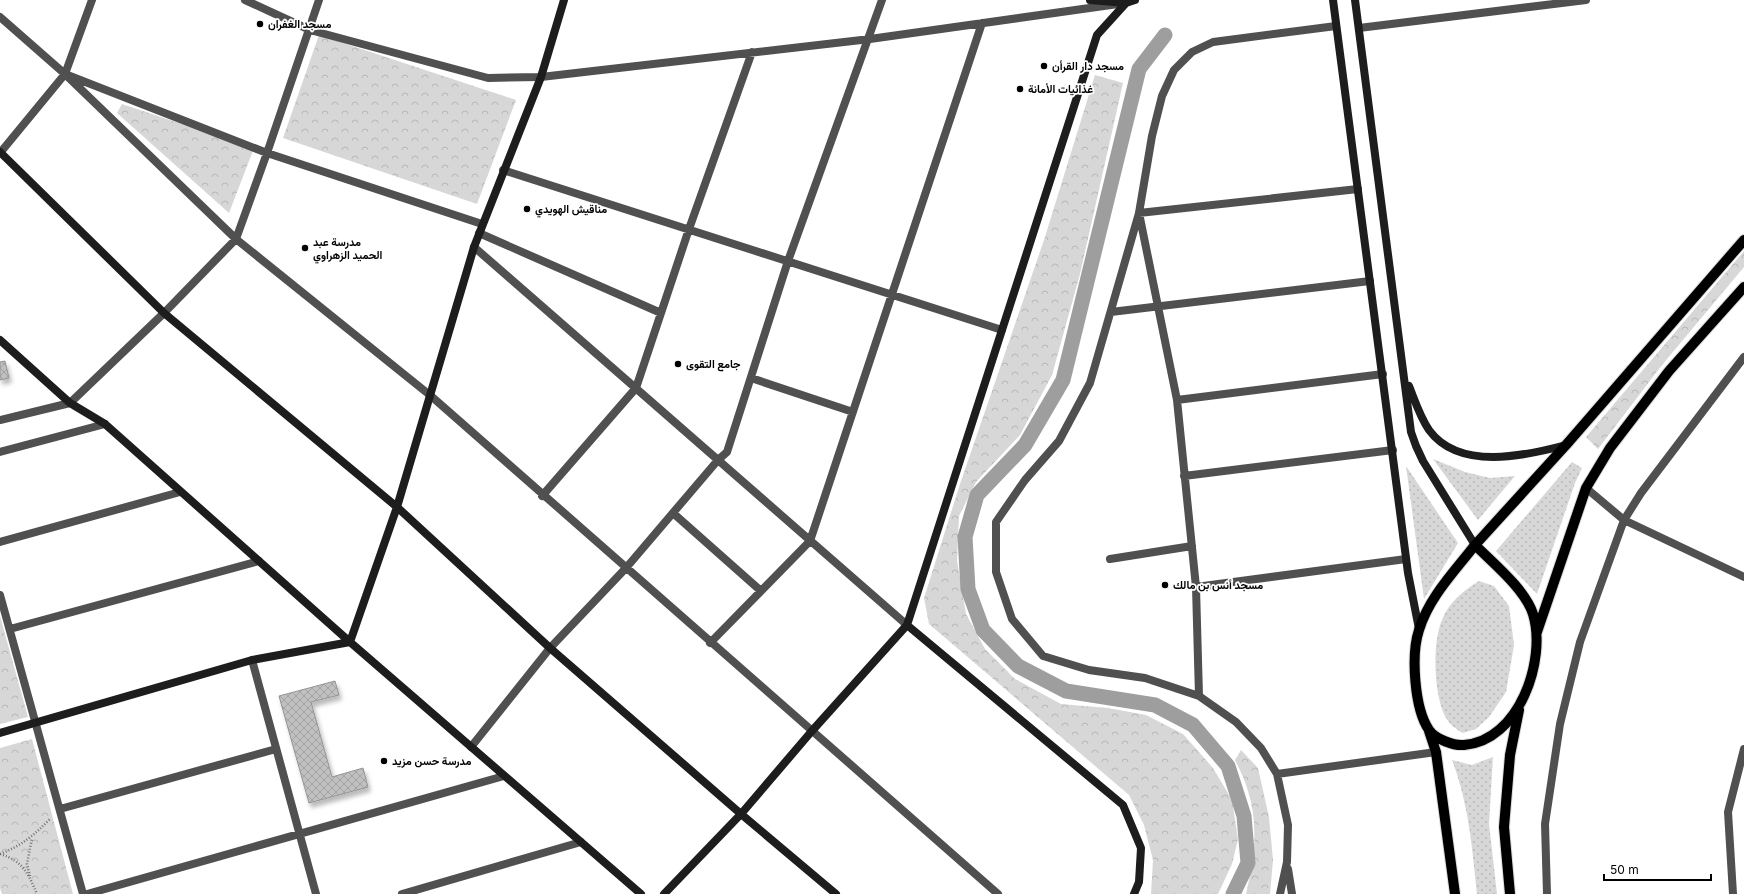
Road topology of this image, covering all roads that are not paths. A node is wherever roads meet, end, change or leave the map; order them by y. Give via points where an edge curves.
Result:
1 (92, 0) edge
2 (245, 0) edge
3 (319, 0) edge
4 (564, 0) edge
5 (882, 0) edge
6 (1090, 0) edge
7 (1134, 0) edge
8 (1333, 0) edge
9 (1355, 0) edge
10 (1586, 0) edge
11 (1127, 1) edge
12 (0, 17) edge
13 (982, 23) junction
14 (1336, 26) junction
15 (1359, 28) junction
16 (310, 30) junction
17 (870, 39) junction
18 (752, 52) junction
19 (65, 74) junction
20 (541, 77) junction
21 (0, 153) edge
22 (268, 153) junction
23 (503, 170) junction
24 (1358, 189) junction
25 (1139, 213) junction
26 (482, 224) junction
27 (689, 229) junction
28 (479, 233) junction
29 (236, 239) junction
30 (1744, 240) edge
31 (474, 247) junction
32 (788, 261) junction
33 (1370, 281) junction
34 (1744, 287) edge
35 (892, 296) junction
36 (1159, 306) junction
37 (1111, 312) junction
38 (164, 313) junction
39 (661, 313) junction
40 (1002, 330) junction
41 (0, 340) edge
42 (1744, 357) edge
43 (1383, 374) junction
44 (1405, 375) junction
45 (751, 378) junction
46 (636, 388) junction
47 (431, 396) junction
48 (1177, 400) junction
49 (70, 403) junction
50 (853, 412) junction
51 (0, 420) edge
52 (105, 424) junction
53 (1566, 445) junction
54 (1393, 450) junction
55 (0, 452) edge
56 (718, 460) junction
57 (1184, 476) junction
58 (1586, 488) junction
59 (180, 492) junction
60 (542, 496) junction
61 (397, 508) junction
62 (673, 513) junction
63 (1624, 520) junction
64 (810, 541) junction
65 (0, 542) edge
66 (1475, 544) junction
67 (1192, 546) junction
68 (1110, 559) dead end
69 (1406, 559) junction
70 (259, 561) junction
71 (626, 568) junction
72 (1744, 577) edge
73 (1196, 587) junction
74 (762, 591) junction
75 (0, 595) edge
76 (908, 625) junction
77 (1419, 629) junction
78 (10, 630) junction
79 (1536, 634) junction
80 (350, 642) junction
81 (710, 643) junction
82 (550, 648) junction
83 (252, 660) junction
84 (1199, 696) junction
85 (1521, 704) junction
86 (36, 723) junction
87 (1430, 731) junction
88 (811, 732) junction
89 (0, 733) edge
90 (471, 747) junction
91 (276, 749) junction
92 (1744, 749) edge
93 (1436, 752) junction
94 (1277, 774) junction
95 (504, 776) junction
96 (60, 809) junction
97 (741, 814) junction
98 (300, 834) junction
99 (581, 842) junction
100 (1287, 862) junction
101 (83, 894) edge
102 (87, 894) edge
103 (316, 894) edge
104 (402, 894) edge
105 (641, 894) edge
106 (664, 894) edge
107 (836, 894) edge
108 (998, 894) edge
109 (1134, 894) edge
110 (1280, 894) edge
111 (1292, 894) edge
112 (1455, 894) edge
113 (1510, 894) edge
114 (1547, 894) edge
115 (1733, 894) edge

1 - 19 street
2 - 16 street
3 - 16 street
4 - 20 main road
5 - 17 street
6 - 11 main road
7 - 11 main road
8 - 14 main road
9 - 15 main road
10 - 15 street
11 - 13 street
11 - 40 main road via 1096,35
12 - 19 street
13 - 17 street
13 - 35 street
14 - 24 main road
14 - 25 street via 1213,42 1192,52 1174,70 1162,96 1152,136
15 - 44 main road
16 - 20 street via 488,78
16 - 22 street
17 - 18 street
17 - 32 street
18 - 20 street
18 - 27 street
19 - 21 street
19 - 22 street
19 - 29 street
20 - 23 main road
21 - 38 main road
22 - 26 street
22 - 29 street
23 - 26 main road
23 - 27 street
24 - 25 street
24 - 33 main road
25 - 36 street
25 - 37 street
26 - 28 main road
27 - 32 street
27 - 39 street
28 - 31 main road
28 - 39 street
29 - 38 street
29 - 47 street
30 - 53 main road
31 - 46 street
31 - 47 main road
32 - 35 street
32 - 45 street
33 - 36 street
33 - 43 main road
34 - 58 main road via 1669,371 1610,448
35 - 40 street
35 - 50 street
36 - 37 street
36 - 48 street
37 - 84 street via 1090,383 1059,441 1025,480 996,522 996,572 1012,619 1043,656 1089,670 1145,678
38 - 49 street
38 - 61 main road
39 - 46 street
40 - 76 main road
41 - 49 main road
42 - 63 street via 1641,493
43 - 48 street
43 - 54 main road
44 - 53 main road via 1419,412 1430,430 1442,443 1455,449 1497,458 1538,453
44 - 66 main road via 1411,432 1416,446
45 - 50 street
45 - 56 street via 727,452
46 - 56 street
46 - 60 street
47 - 60 street
47 - 61 main road
48 - 57 street
49 - 51 street
49 - 52 main road
50 - 64 street
52 - 55 street
52 - 59 main road
53 - 66 main road
54 - 57 street
54 - 69 main road
56 - 62 street
56 - 64 street
57 - 67 street
58 - 63 street
58 - 79 main road
59 - 65 street
59 - 70 main road
60 - 71 street
61 - 80 main road
61 - 82 main road
62 - 71 street
62 - 74 street
63 - 72 street
63 - 114 street via 1580,642 1560,724 1545,824
64 - 74 street
64 - 76 street
66 - 77 main road via 1433,600
66 - 79 main road via 1525,597 1532,613
67 - 68 street
67 - 73 street
69 - 73 street
69 - 77 main road
70 - 78 street
70 - 80 main road
71 - 81 street
71 - 82 street
73 - 84 street
74 - 81 street
75 - 78 street
76 - 88 main road
76 - 109 main road via 1124,805 1140,848 1139,882
77 - 87 main road via 1414,652 1417,687
78 - 86 street
79 - 85 main road via 1535,661
80 - 83 main road
80 - 90 main road
81 - 88 street
82 - 90 street
82 - 97 main road
83 - 86 main road
83 - 91 street
84 - 94 street via 1236,722 1261,748
85 - 87 main road via 1507,723 1479,743 1463,746 1446,742
85 - 113 main road via 1510,755 1504,827
86 - 89 main road
86 - 96 street
87 - 93 main road
88 - 97 main road
88 - 108 street
90 - 95 main road
91 - 96 street
91 - 98 street
92 - 115 street via 1728,812
93 - 94 street
93 - 112 main road
94 - 100 street via 1288,825
95 - 98 street
95 - 99 main road
96 - 101 street
97 - 106 main road
97 - 107 main road
98 - 102 street
98 - 103 street
99 - 104 street
99 - 105 main road
100 - 110 street
100 - 111 street

